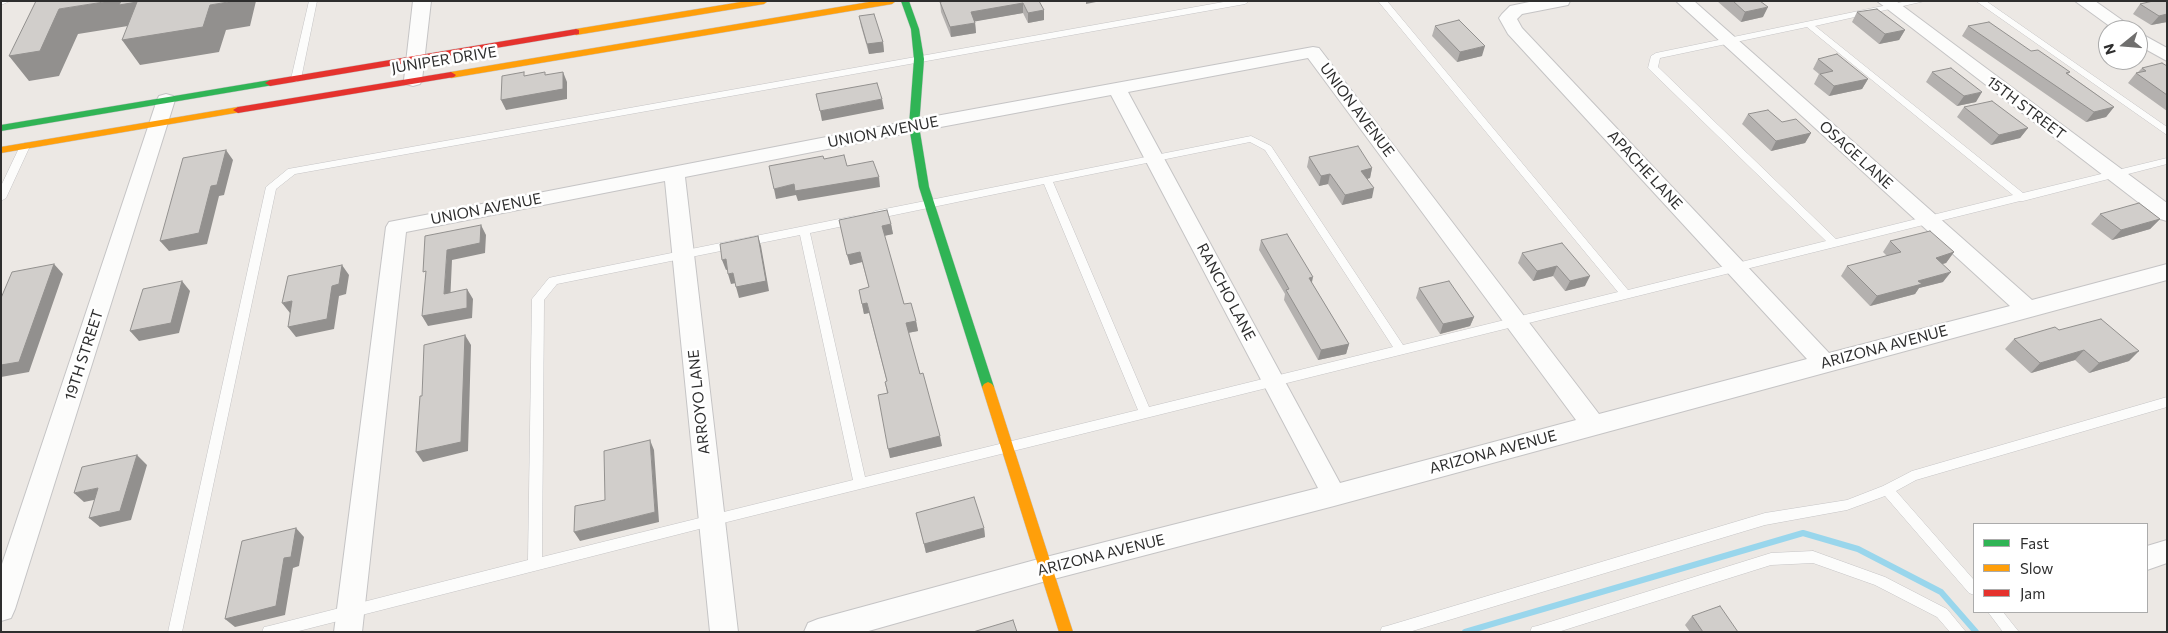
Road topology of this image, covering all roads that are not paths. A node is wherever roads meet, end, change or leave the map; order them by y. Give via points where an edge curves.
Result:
1 (6, 1) edge
2 (313, 1) edge
3 (422, 1) edge
4 (764, 1) edge
5 (892, 1) edge
6 (905, 1) edge
7 (1245, 1) edge
8 (1382, 1) edge
9 (1562, 1) edge
10 (1684, 1) edge
11 (1921, 1) edge
12 (1980, 1) edge
13 (2083, 1) edge
14 (1, 2) edge
15 (1889, 4) edge
16 (2112, 20) edge
17 (1808, 24) junction
18 (1728, 40) junction
19 (2148, 44) edge
20 (2167, 56) edge
21 (415, 60) junction
22 (919, 60) junction
23 (296, 79) junction
24 (413, 80) junction
25 (1118, 90) junction
26 (166, 100) junction
27 (159, 123) junction
28 (914, 126) junction
29 (1, 128) edge
30 (2167, 132) edge
31 (25, 146) junction
32 (1, 150) edge
33 (1154, 157) junction
34 (2167, 161) edge
35 (674, 172) junction
36 (2114, 174) junction
37 (1046, 179) junction
38 (1, 198) edge
39 (2023, 198) junction
40 (930, 204) junction
41 (2167, 214) edge
42 (1930, 221) junction
43 (804, 230) junction
44 (1835, 244) junction
45 (683, 255) junction
46 (1736, 268) junction
47 (2167, 272) edge
48 (1626, 295) junction
49 (2028, 309) junction
50 (1515, 322) junction
51 (1401, 351) junction
52 (1824, 363) junction
53 (1274, 383) junction
54 (2167, 402) edge
55 (1146, 414) junction
56 (1593, 425) junction
57 (1007, 448) junction
58 (860, 484) junction
59 (1887, 490) junction
60 (1334, 495) junction
61 (712, 520) junction
62 (2167, 551) edge
63 (2148, 558) edge
64 (535, 565) junction
65 (1046, 569) junction
66 (1973, 588) edge
67 (1, 609) edge
68 (1995, 613) edge
69 (349, 622) edge
70 (175, 632) edge
71 (268, 632) edge
72 (724, 632) edge
73 (818, 632) edge
74 (1066, 632) edge
75 (1387, 632) edge
76 (1536, 632) edge
77 (1959, 632) edge
78 (2012, 632) edge

1 - 14 lane
2 - 23 lane
3 - 21 street
4 - 21 street, JUNIPER DRIVE
5 - 24 street, JUNIPER DRIVE
6 - 22 street via 915,29
7 - 22 lane
8 - 48 lane
9 - 46 street, APACHE LANE via 1516,10 1508,18 1514,30
10 - 18 street, OSAGE LANE
11 - 15 lane
12 - 30 lane
13 - 16 street
15 - 17 lane
15 - 36 street, 15TH STREET
17 - 18 lane
17 - 39 lane
18 - 42 street, OSAGE LANE
18 - 44 lane via 1656,56 1653,68
19 - 20 street
21 - 23 street, JUNIPER DRIVE
21 - 24 street
22 - 28 street
22 - 70 lane via 292,171 271,187
23 - 26 street, JUNIPER DRIVE
24 - 27 street, JUNIPER DRIVE
25 - 28 street, UNION AVENUE
25 - 33 street, RANCHO LANE
25 - 50 street, UNION AVENUE via 1313,52
26 - 27 street, 19TH STREET
26 - 29 street, JUNIPER DRIVE
27 - 31 street, JUNIPER DRIVE
27 - 67 street, 19TH STREET
28 - 35 street, UNION AVENUE
28 - 40 street
31 - 32 street, JUNIPER DRIVE
31 - 38 lane
33 - 37 lane
33 - 51 lane via 1250,139 1268,148
33 - 53 street, RANCHO LANE
34 - 36 lane
35 - 45 street, ARROYO LANE
35 - 69 street, UNION AVENUE via 396,227
36 - 39 lane
36 - 41 street, 15TH STREET
37 - 40 lane
37 - 55 lane
39 - 42 lane
40 - 43 lane
40 - 57 street
42 - 44 lane
42 - 49 street, OSAGE LANE
43 - 45 lane
43 - 58 lane
44 - 46 lane
45 - 61 street, ARROYO LANE
45 - 64 lane via 553,281 538,299
46 - 48 lane
46 - 52 street, APACHE LANE
47 - 49 street, ARIZONA AVENUE
48 - 50 lane
49 - 52 street, ARIZONA AVENUE
50 - 51 lane
50 - 56 street, UNION AVENUE
51 - 53 lane
52 - 56 street, ARIZONA AVENUE
53 - 55 lane
53 - 60 street, RANCHO LANE
54 - 59 lane via 1912,476
55 - 57 lane
56 - 60 street, ARIZONA AVENUE
57 - 58 lane
57 - 65 street
58 - 61 lane
59 - 66 lane
59 - 75 lane via 1847,505 1765,519
60 - 65 street, ARIZONA AVENUE
61 - 64 lane
61 - 72 street, ARROYO LANE
62 - 63 street
64 - 69 lane
65 - 73 street, ARIZONA AVENUE
65 - 74 street
68 - 78 lane
69 - 71 lane
76 - 77 lane via 1771,559 1813,557 1880,581 1942,613

